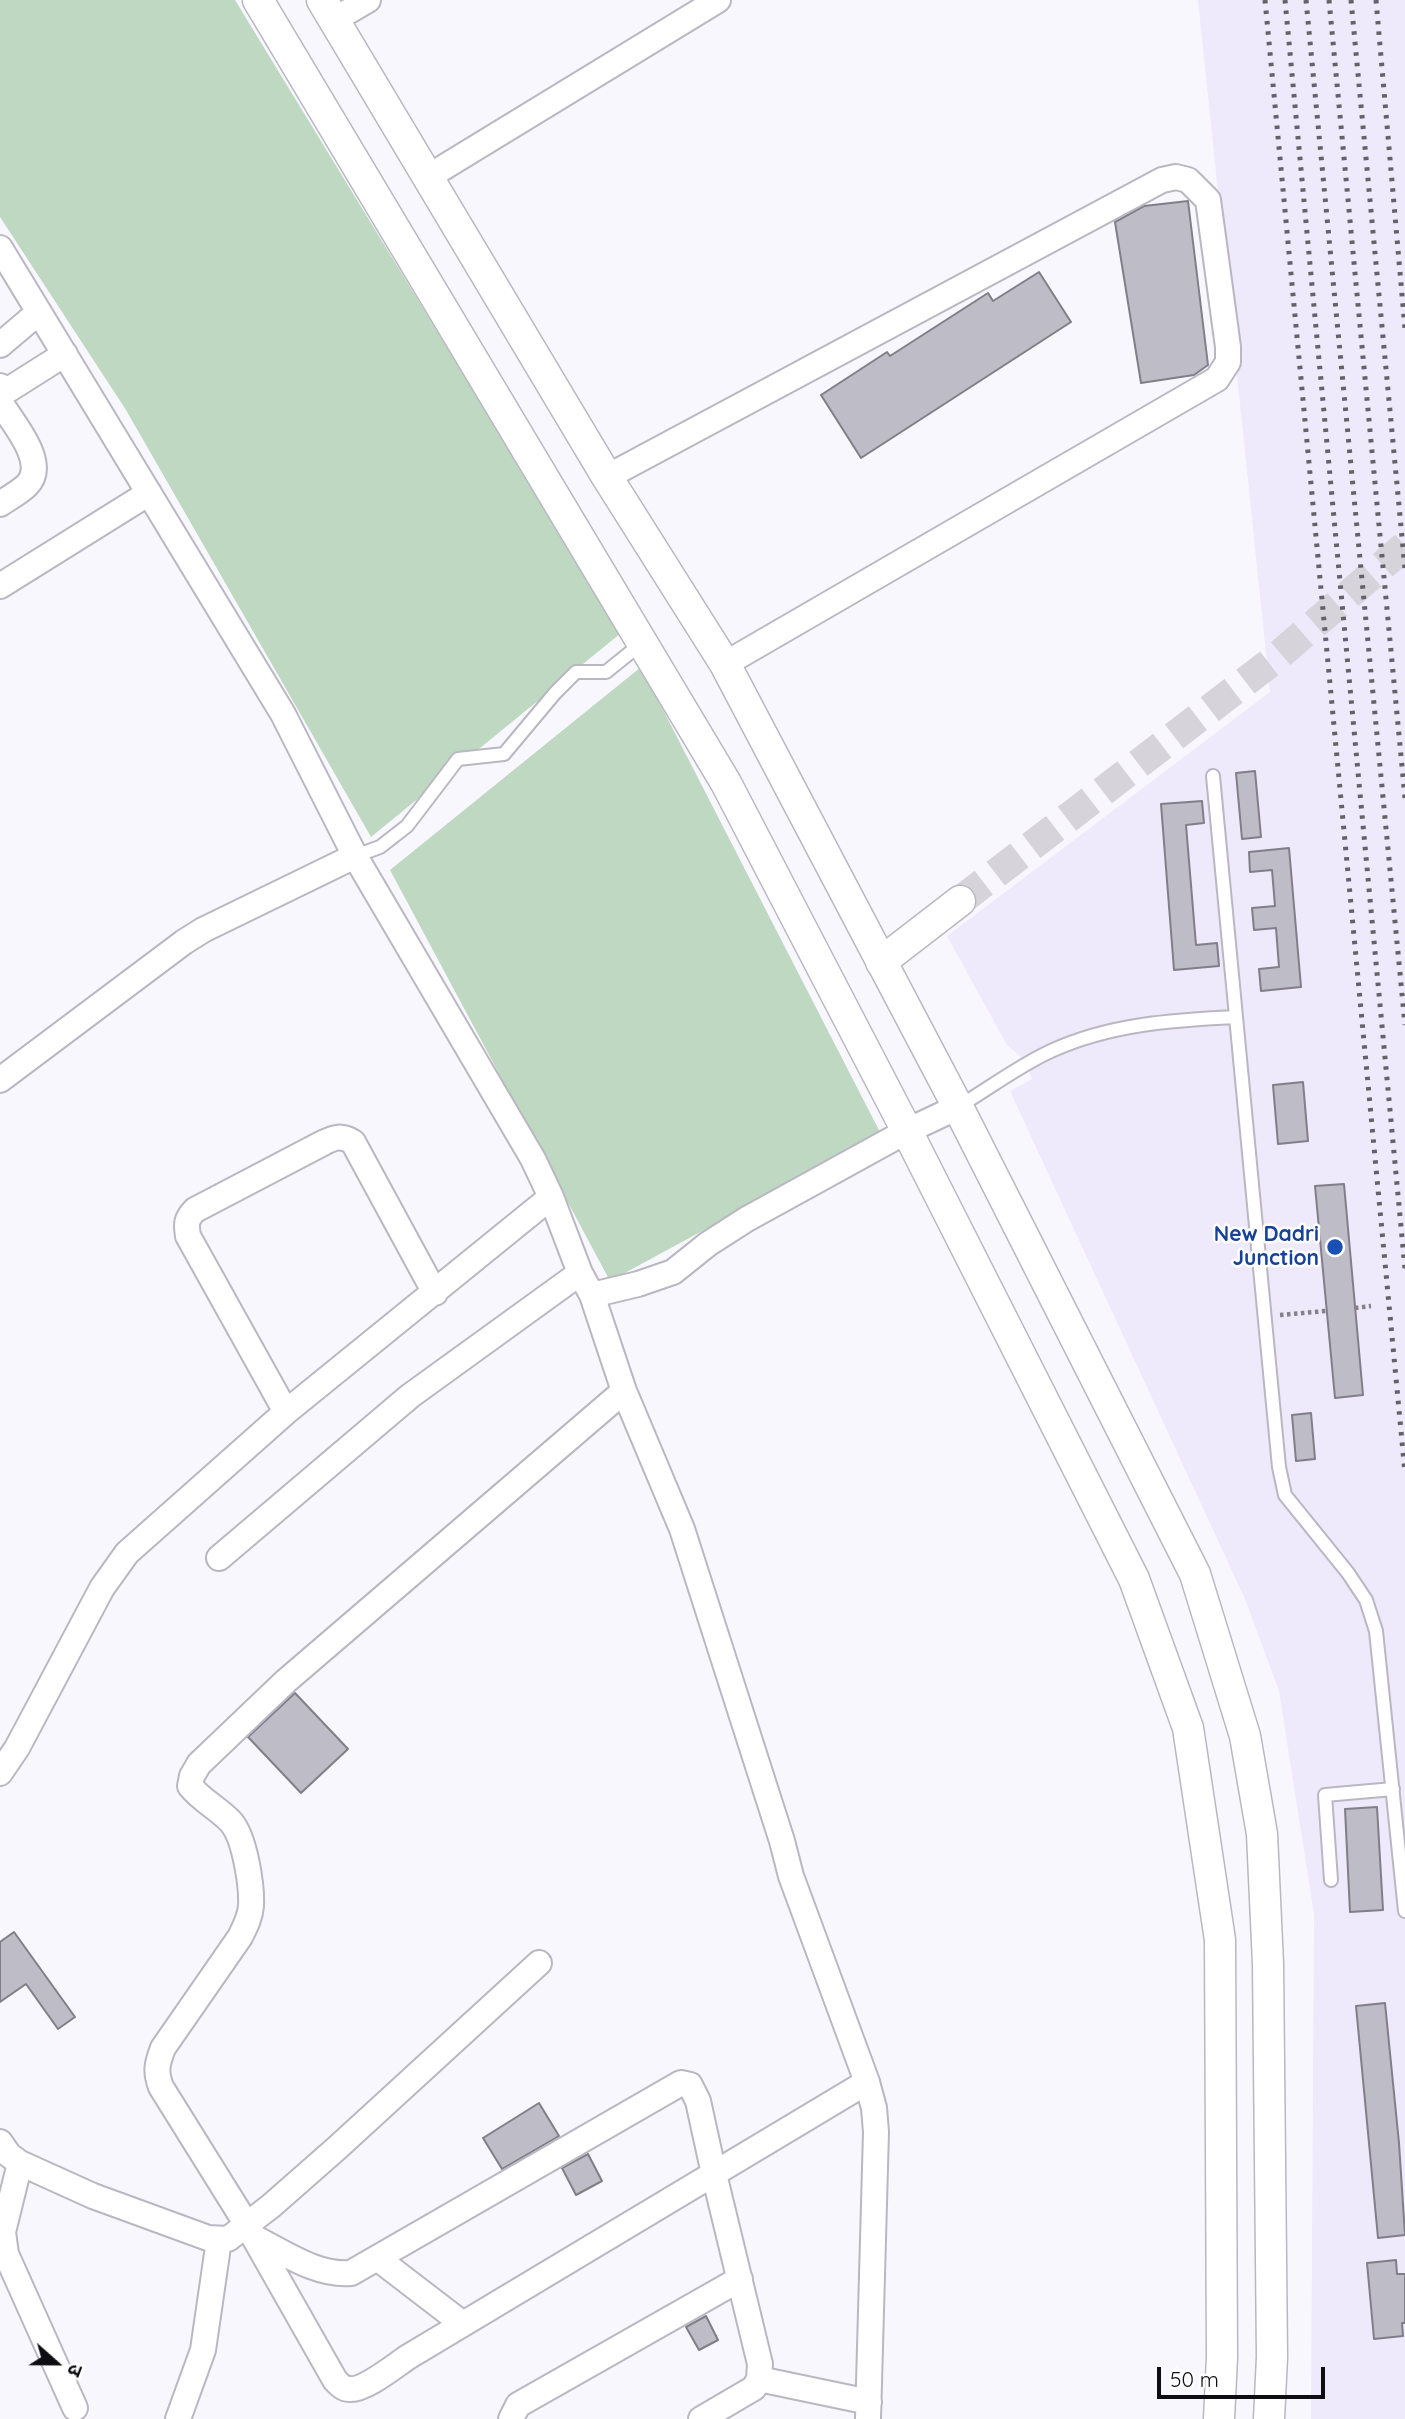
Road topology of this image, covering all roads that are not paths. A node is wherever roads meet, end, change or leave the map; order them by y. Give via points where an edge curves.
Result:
1 (258, 0) edge
2 (368, 0) edge
3 (718, 0) edge
4 (328, 10) edge
5 (428, 177) junction
6 (0, 248) edge
7 (39, 312) junction
8 (0, 345) edge
9 (65, 354) junction
10 (0, 386) edge
11 (0, 402) edge
12 (607, 477) junction
13 (149, 493) junction
14 (0, 504) edge
15 (0, 586) edge
16 (642, 643) junction
17 (725, 664) junction
18 (1213, 776) dead end
19 (355, 856) junction
20 (960, 901) tunnel mouth
21 (881, 962) junction
22 (1236, 1017) junction
23 (0, 1080) edge
24 (958, 1107) junction
25 (907, 1131) junction
26 (551, 1197) junction
27 (580, 1273) junction
28 (435, 1293) junction
29 (592, 1296) junction
30 (624, 1391) junction
31 (286, 1412) junction
32 (219, 1558) dead end
33 (0, 1773) edge
34 (1393, 1789) junction
35 (1331, 1880) dead end
36 (1405, 1912) edge
37 (539, 1963) dead end
38 (867, 2082) junction
39 (0, 2142) edge
40 (20, 2163) junction
41 (713, 2174) junction
42 (251, 2232) junction
43 (219, 2240) junction
44 (376, 2258) junction
45 (740, 2279) junction
46 (463, 2324) junction
47 (759, 2379) junction
48 (75, 2408) dead end
49 (869, 2410) edge
50 (178, 2419) edge
51 (511, 2419) edge
52 (701, 2419) edge
53 (1219, 2419) edge
54 (1269, 2419) edge

1 - 16 street
2 - 4 street
3 - 5 street
4 - 5 street
5 - 12 street
6 - 7 street
7 - 8 street
7 - 9 street
9 - 10 street via 8,390
9 - 13 street
11 - 14 street via 32,453 35,466 29,484
12 - 17 street
12 - 17 street via 1163,180 1188,180 1208,200 1228,347 1228,362 1217,379
13 - 15 street
13 - 19 street via 283,714
16 - 19 lane via 606,672 576,671 504,754 458,759 407,826 380,847
16 - 25 street via 726,783
17 - 21 street
18 - 22 lane
19 - 23 street via 203,930
19 - 26 street
20 - 21 street
21 - 24 street
22 - 24 lane via 1114,1029 1050,1051
22 - 34 lane via 1279,1467 1285,1495 1366,1600 1376,1632
24 - 25 street
24 - 54 street via 1195,1574 1245,1736 1262,1834 1268,1964
25 - 29 street via 747,1219 673,1272
25 - 53 street via 1134,1578 1188,1728 1220,1940
26 - 27 street
26 - 28 street
27 - 29 street
27 - 32 street via 410,1396
28 - 31 street
28 - 31 street via 353,1142 344,1137 336,1136 195,1210 186,1224 188,1236
29 - 30 street
30 - 38 street via 682,1529 791,1876
30 - 42 street via 286,1681 212,1749 192,1776 190,1786 197,1795 238,1831 251,1906 240,1937 163,2048 156,2074
31 - 33 street via 127,1553 102,1588 18,1748
34 - 35 lane via 1325,1795
34 - 36 lane
37 - 42 street
38 - 41 street
38 - 49 street via 876,2132
39 - 40 street
40 - 43 street via 93,2196
40 - 48 street via 3,2232 6,2254
41 - 44 street via 696,2092 681,2083
41 - 45 street
41 - 46 street
42 - 43 street
42 - 44 street via 330,2273 351,2273
42 - 46 street via 342,2387 362,2387
43 - 50 street via 203,2350
44 - 46 street
45 - 47 street via 759,2354
45 - 51 street via 518,2405
47 - 49 street
47 - 52 street via 748,2394

